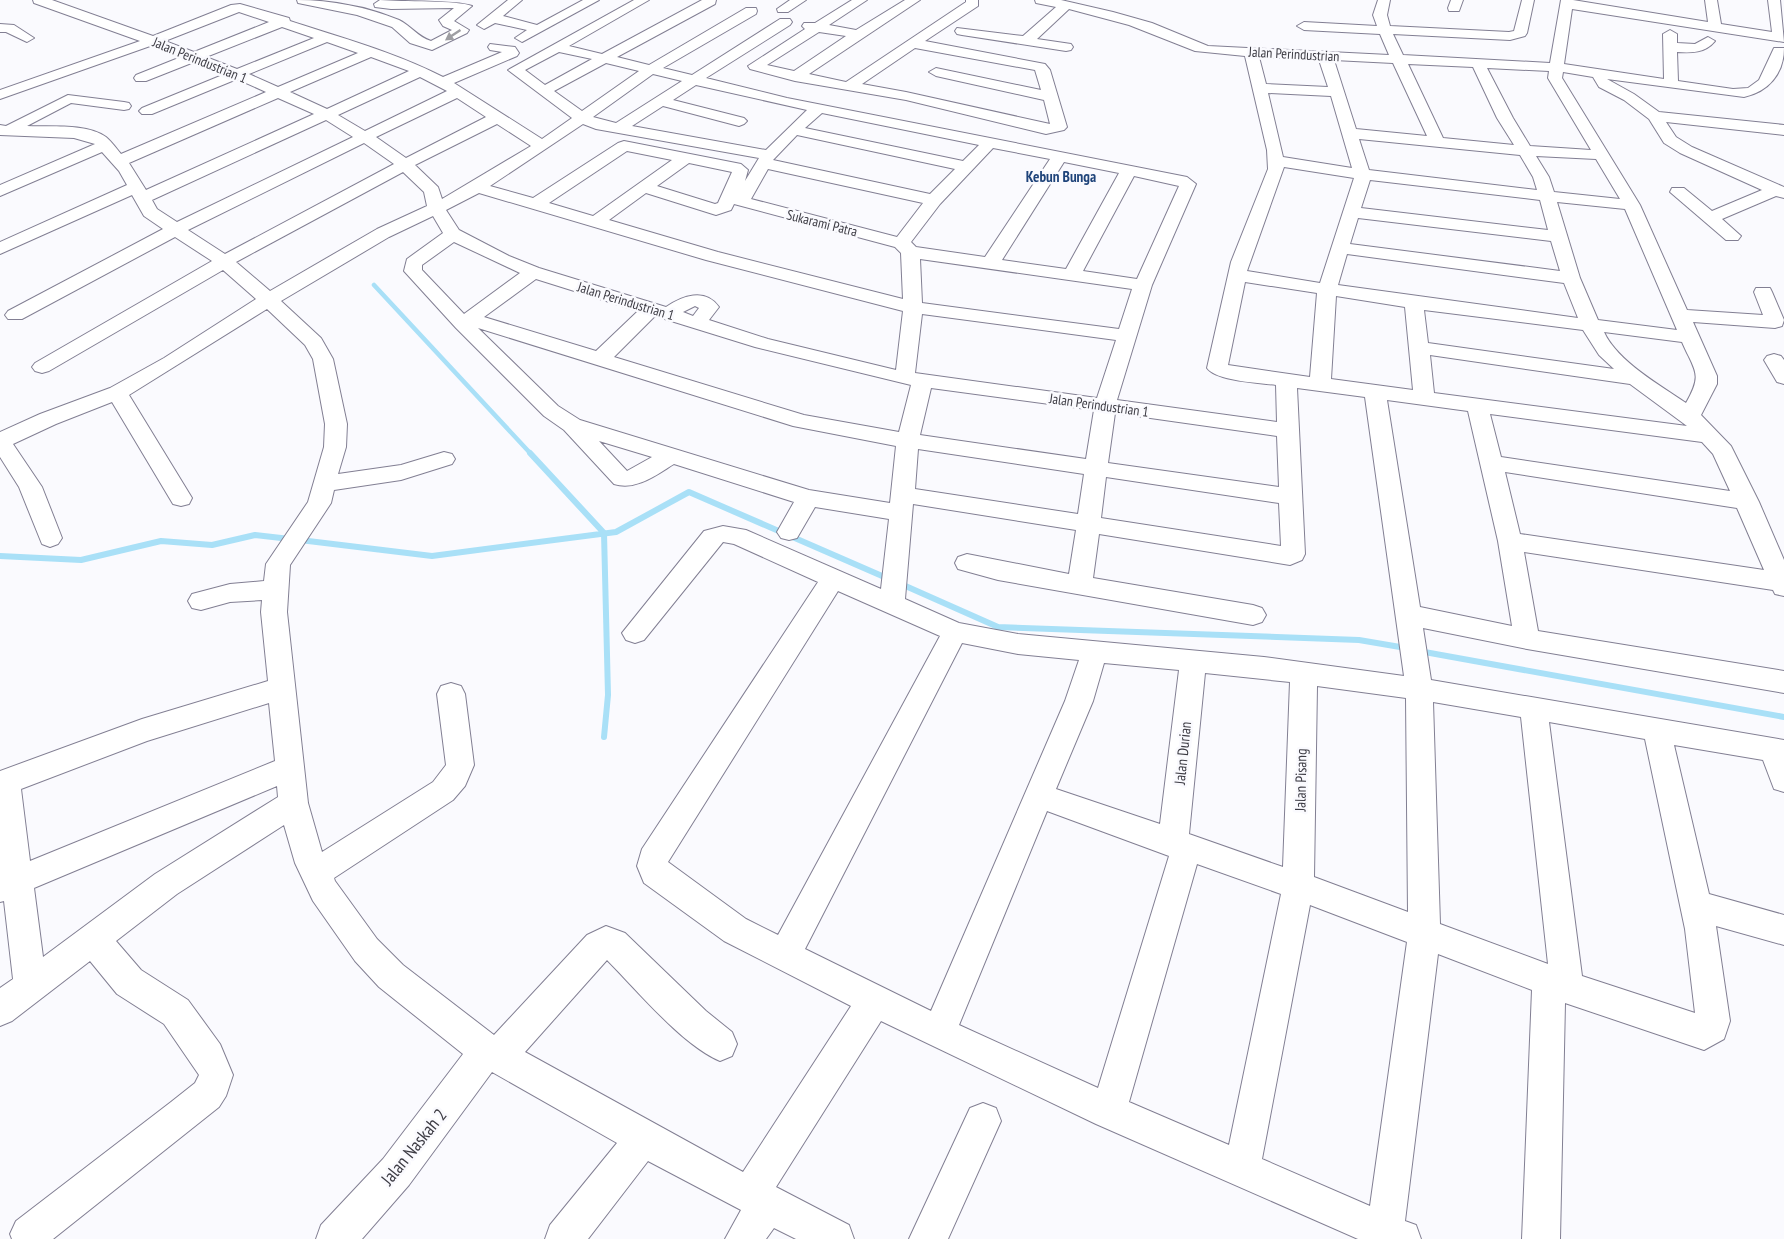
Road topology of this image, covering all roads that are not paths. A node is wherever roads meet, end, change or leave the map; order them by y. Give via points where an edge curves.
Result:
1 (303, 0) edge
2 (516, 0) edge
3 (575, 0) edge
4 (593, 0) edge
5 (644, 0) edge
6 (800, 0) edge
7 (861, 0) edge
8 (914, 0) edge
9 (972, 0) edge
10 (1041, 0) edge
11 (1384, 0) edge
12 (1528, 0) edge
13 (1639, 0) edge
14 (1711, 0) edge
15 (1774, 0) edge
16 (51, 1) edge
17 (383, 1) edge
18 (1567, 2) edge
19 (211, 3) dead end
20 (717, 3) edge
21 (1089, 4) edge
22 (1066, 5) junction
23 (231, 9) junction
24 (360, 12) junction
25 (567, 14) junction
26 (760, 14) junction
27 (784, 15) junction
28 (284, 21) junction
29 (1636, 21) junction
30 (815, 27) junction
31 (1304, 27) dead end
32 (1715, 27) junction
33 (0, 28) edge
34 (538, 29) junction
35 (962, 31) dead end
36 (1385, 31) junction
37 (858, 34) junction
38 (328, 37) junction
39 (27, 38) dead end
40 (522, 38) dead end
41 (1671, 40) junction
42 (152, 41) junction
43 (1026, 41) junction
44 (911, 44) junction
45 (1782, 45) edge
46 (495, 46) dead end
47 (557, 47) junction
48 (1066, 47) dead end
49 (372, 52) junction
50 (1251, 52) junction
51 (962, 53) junction
52 (1325, 56) junction
53 (193, 57) junction
54 (605, 59) junction
55 (1397, 59) junction
56 (1478, 63) junction
57 (1555, 67) junction
58 (650, 70) junction
59 (421, 71) junction
60 (936, 72) junction
61 (1597, 72) junction
62 (237, 74) junction
63 (795, 77) junction
64 (141, 78) dead end
65 (1767, 79) junction
66 (692, 80) junction
67 (442, 83) junction
68 (1671, 84) junction
69 (848, 87) junction
70 (1784, 87) edge
71 (1260, 88) junction
72 (544, 91) junction
73 (279, 92) junction
74 (457, 92) junction
75 (1337, 92) junction
76 (1, 94) edge
77 (906, 96) junction
78 (1052, 97) junction
79 (767, 98) junction
80 (660, 101) junction
81 (124, 106) dead end
82 (819, 108) junction
83 (147, 111) dead end
84 (324, 113) junction
85 (1655, 116) junction
86 (580, 117) junction
87 (496, 118) junction
88 (739, 121) junction
89 (618, 128) junction
90 (793, 130) junction
91 (1784, 130) edge
92 (2, 132) edge
93 (1349, 134) junction
94 (366, 136) junction
95 (1438, 142) junction
96 (989, 143) junction
97 (106, 145) junction
98 (711, 145) junction
99 (543, 146) junction
100 (1527, 151) junction
101 (1602, 156) junction
102 (1059, 157) junction
103 (684, 159) junction
104 (766, 159) junction
105 (119, 161) junction
106 (1277, 161) junction
107 (403, 164) junction
108 (968, 167) junction
109 (1129, 170) junction
110 (1363, 176) junction
111 (1777, 186) edge
112 (476, 187) junction
113 (645, 188) junction
114 (0, 191) edge
115 (140, 192) junction
116 (1678, 192) dead end
117 (1547, 196) junction
118 (934, 200) junction
119 (535, 205) junction
120 (1632, 205) junction
121 (436, 207) junction
122 (1352, 212) junction
123 (1709, 218) junction
124 (594, 223) junction
125 (176, 229) junction
126 (453, 234) junction
127 (1557, 236) junction
128 (1732, 236) dead end
129 (905, 247) junction
130 (1341, 248) junction
131 (0, 249) edge
132 (225, 262) junction
133 (991, 262) junction
134 (533, 272) junction
135 (1072, 274) junction
136 (1237, 275) junction
137 (1571, 278) junction
138 (1143, 285) junction
139 (1327, 290) junction
140 (1763, 292) dead end
141 (267, 301) junction
142 (1414, 303) junction
143 (911, 307) junction
144 (659, 312) junction
145 (15, 315) dead end
146 (1682, 315) junction
147 (466, 322) junction
148 (1591, 326) junction
149 (1127, 336) junction
150 (1688, 337) junction
151 (1420, 348) junction
152 (601, 358) junction
153 (42, 366) dead end
154 (1636, 378) junction
155 (914, 379) junction
156 (1286, 380) junction
157 (1320, 383) junction
158 (1375, 391) junction
159 (117, 393) junction
160 (1424, 397) junction
161 (1477, 405) junction
162 (1106, 406) junction
163 (1690, 416) junction
164 (572, 425) junction
165 (1287, 430) junction
166 (1709, 436) junction
167 (908, 440) junction
168 (0, 442) edge
169 (673, 455) junction
170 (444, 459) dead end
171 (1492, 463) junction
172 (1096, 467) junction
173 (326, 483) junction
174 (1290, 497) junction
175 (181, 498) dead end
176 (808, 498) junction
177 (1747, 502) junction
178 (902, 504) junction
179 (1088, 525) junction
180 (789, 532) dead end
181 (50, 538) dead end
182 (1510, 541) junction
183 (967, 563) dead end
184 (833, 578) junction
185 (1783, 584) edge
186 (1080, 586) junction
187 (274, 590) junction
188 (895, 590) junction
189 (201, 601) dead end
190 (1253, 615) dead end
191 (1409, 615) junction
192 (956, 632) junction
193 (635, 633) dead end
194 (1527, 639) junction
195 (1095, 651) junction
196 (1193, 661) junction
197 (1416, 664) junction
198 (1304, 674) junction
199 (1784, 682) edge
200 (282, 688) junction
201 (451, 694) dead end
202 (1534, 709) junction
203 (1657, 731) junction
204 (1779, 751) edge
205 (288, 768) junction
206 (1784, 780) edge
207 (3, 783) edge
208 (1040, 796) junction
209 (293, 803) junction
210 (1179, 846) junction
211 (315, 873) junction
212 (9, 884) edge
213 (1298, 886) junction
214 (1695, 905) junction
215 (1784, 930) edge
216 (1424, 934) junction
217 (94, 940) junction
218 (785, 955) junction
219 (1558, 984) junction
220 (30, 987) junction
221 (875, 1000) junction
222 (0, 1009) edge
223 (939, 1033) junction
224 (720, 1044) dead end
225 (492, 1053) junction
226 (1109, 1111) junction
227 (983, 1121) dead end
228 (644, 1137) junction
229 (1242, 1170) junction
230 (759, 1198) junction
231 (29, 1234) dead end
232 (1394, 1235) edge
233 (335, 1239) edge
234 (564, 1239) edge
235 (744, 1239) edge
236 (834, 1239) edge
237 (928, 1239) edge
238 (1541, 1239) edge

1 - 24 street
2 - 34 street via 488,22
3 - 25 street
4 - 25 street
5 - 47 street
6 - 27 street
7 - 30 street
8 - 37 street
9 - 44 street via 974,3
10 - 22 street, Jalan Perindustrian
11 - 36 street via 1380,15
12 - 36 street via 1517,35
13 - 29 street
14 - 32 street
15 - 45 street
16 - 42 street, Jalan Perindustrian 1
17 - 24 street
17 -> 24 street via 409,6 466,6 446,20 462,30 432,46 415,40 397,24
18 - 29 street
18 - 57 street
19 - 23 street
20 - 26 street
20 - 54 street
21 - 22 street, Jalan Perindustrian
21 - 50 street, Jalan Perindustrian via 1197,48
22 - 43 street
23 - 28 street
23 - 42 street
25 - 34 street
26 - 27 street
26 - 58 street
27 - 30 street
27 - 66 street
28 - 38 street
28 - 53 street
29 - 32 street
29 - 41 street
30 - 37 street
30 - 63 street via 755,66
31 - 36 street
32 - 45 street
33 - 39 street via 9,28
34 - 40 street
35 - 43 street
36 - 55 street
37 - 63 street
38 - 49 street
38 - 62 street
41 - 45 street via 1695,49 1708,41
41 - 68 street
42 - 53 street, Jalan Perindustrian 1
42 - 76 street
43 - 48 street
44 - 51 street
44 - 69 street
45 - 65 street
46 - 67 street via 512,53
47 - 54 street
47 - 72 street via 515,70
49 - 59 street
49 - 73 street
50 - 52 street, Jalan Perindustrian
50 - 71 street
51 - 60 street
51 - 78 street via 1040,67
52 - 55 street, Jalan Perindustrian
52 - 75 street
53 - 62 street, Jalan Perindustrian 1
53 - 64 street
54 - 58 street
54 - 72 street
55 - 56 street, Jalan Perindustrian
55 - 95 street
56 - 57 street, Jalan Perindustrian
56 - 100 street via 1505,118
57 - 61 street, Jalan Perindustrian
57 - 101 street via 1555,78
58 - 66 street
58 - 86 street
59 - 67 street
59 - 84 street
60 - 77 street
60 - 78 street
61 - 68 street, Jalan Perindustrian
61 - 85 street via 1604,84
62 - 73 street, Jalan Perindustrian 1
62 - 83 street
63 - 69 street
65 - 68 street, Jalan Perindustrian via 1760,89 1742,94
65 - 70 street
66 - 79 street
66 - 80 street
67 - 74 street
69 - 77 street
71 - 75 street
71 - 106 street
72 - 86 street
73 - 84 street, Jalan Perindustrian 1
73 - 105 street
74 - 87 street
74 - 94 street
75 - 93 street
77 - 78 street via 1052,130 1059,127
79 - 82 street
79 - 88 street
80 - 88 street
80 - 89 street
81 - 92 street via 68,99
82 - 90 street
82 - 96 street
84 - 94 street, Jalan Perindustrian 1
84 - 115 street
85 - 91 street
85 - 111 street via 1670,140 1686,150
86 - 89 street
86 - 99 street
87 - 99 street
87 - 107 street
88 - 98 street
89 - 98 street
90 - 104 street
90 - 108 street
92 - 97 street via 87,135
93 - 95 street
93 - 110 street
94 - 107 street, Jalan Perindustrian 1
94 - 125 street
95 - 100 street
96 - 102 street
96 - 108 street
97 - 105 street
97 - 114 street
98 - 104 street
99 - 112 street
100 - 101 street
100 - 117 street
101 - 120 street
102 - 109 street
102 - 133 street
103 - 113 street
103 - 113 street via 740,170 726,206 716,210
103 - 119 street via 620,147
104 - 118 street
104 - 129 street, Sukarami Patra via 741,200 744,204
105 - 115 street
106 - 110 street
106 - 136 street
107 - 121 street, Jalan Perindustrian 1 via 432,190
107 - 132 street
108 - 118 street
109 - 135 street
109 - 138 street via 1188,184
110 - 117 street
110 - 122 street
111 - 123 street
112 - 119 street
112 - 121 street
113 - 124 street
115 - 125 street via 150,212
115 - 131 street
116 - 123 street
117 - 120 street
117 - 127 street
118 - 129 street
119 - 124 street
120 - 146 street
121 - 126 street, Jalan Perindustrian 1
121 - 141 street via 383,233
122 - 127 street
122 - 130 street
123 - 128 street
124 - 143 street
125 - 132 street
125 - 145 street
126 - 134 street, Jalan Perindustrian 1
126 - 147 street via 413,263 413,271
127 - 137 street
129 - 133 street, Sukarami Patra
129 - 143 street
130 - 137 street
130 - 139 street
132 - 141 street
132 - 153 street
133 - 135 street, Sukarami Patra
134 - 144 street, Jalan Perindustrian 1
134 - 147 street
135 - 138 street, Sukarami Patra
136 - 139 street
136 - 156 street via 1217,368
137 - 148 street
138 - 149 street
139 - 142 street
139 - 157 street
140 - 146 street via 1775,322
141 - 159 street
141 - 173 street via 314,342 323,359 336,424
142 - 148 street
142 - 151 street
143 - 149 street
143 - 155 street
144 - 152 street
144 - 155 street, Jalan Perindustrian 1 via 702,301 709,307 698,323 762,343
146 - 150 street
147 - 152 street
147 - 164 street via 551,411
148 - 150 street
148 - 154 street via 1601,345
149 - 162 street
150 - 163 street via 1707,376 1707,384
151 - 154 street
151 - 160 street
152 - 167 street via 801,421
154 - 163 street
155 - 162 street, Jalan Perindustrian 1
155 - 167 street
156 - 157 street
156 - 165 street
157 - 158 street
158 - 160 street
158 - 191 street
159 - 168 street
159 - 175 street
160 - 161 street
161 - 166 street
161 - 171 street
162 - 165 street, Jalan Perindustrian 1
162 - 172 street
163 - 166 street
164 - 169 street
164 - 169 street via 622,479 635,477
165 - 174 street
166 - 177 street via 1723,451
167 - 172 street
167 - 178 street
168 - 181 street via 20,465
169 - 176 street
170 - 173 street via 397,475
171 - 177 street
171 - 182 street
172 - 174 street
172 - 179 street
173 - 187 street via 319,503 278,564
174 - 179 street via 1290,556
176 - 178 street
176 - 180 street
177 - 185 street
178 - 179 street
178 - 188 street
179 - 186 street
182 - 185 street
182 - 194 street
183 - 186 street
184 - 188 street
184 - 193 street via 738,536 712,537
184 - 218 street via 652,866 655,873 735,930
186 - 190 street
187 - 189 street via 230,593
187 - 200 street
188 - 192 street
191 - 194 street
191 - 197 street
192 - 195 street via 1018,644
192 - 218 street
194 - 199 street
195 - 196 street
195 - 208 street
196 - 198 street
196 - 210 street, Jalan Durian
197 - 198 street
197 - 202 street
197 - 216 street
198 - 213 street, Jalan Pisang
200 - 205 street
200 - 207 street via 142,731
201 - 211 street via 460,765 455,777 443,791
202 - 203 street
202 - 219 street
203 - 204 street
203 - 214 street
204 - 206 street
205 - 209 street
205 - 212 street
207 - 212 street
208 - 210 street
208 - 223 street
209 - 211 street
209 - 217 street via 166,885
210 - 213 street
210 - 226 street, Jalan Durian
211 - 225 street via 366,950 399,982
212 - 220 street
213 - 216 street
213 - 229 street, Jalan Pisang
214 - 215 street
214 - 219 street via 1713,1021 1709,1032
216 - 219 street
216 - 232 street
217 - 220 street
217 - 231 street via 129,982 176,1011 208,1056 216,1075 207,1095 184,1115
218 - 221 street
219 - 238 street
220 - 222 street
221 - 223 street
221 - 230 street
223 - 226 street
224 - 225 street, Jalan Naskah 2 via 614,944 606,942
225 - 228 street
225 - 233 street, Jalan Naskah 2
226 - 229 street
227 - 237 street
228 - 230 street
228 - 234 street
229 - 232 street
230 - 235 street
230 - 236 street

